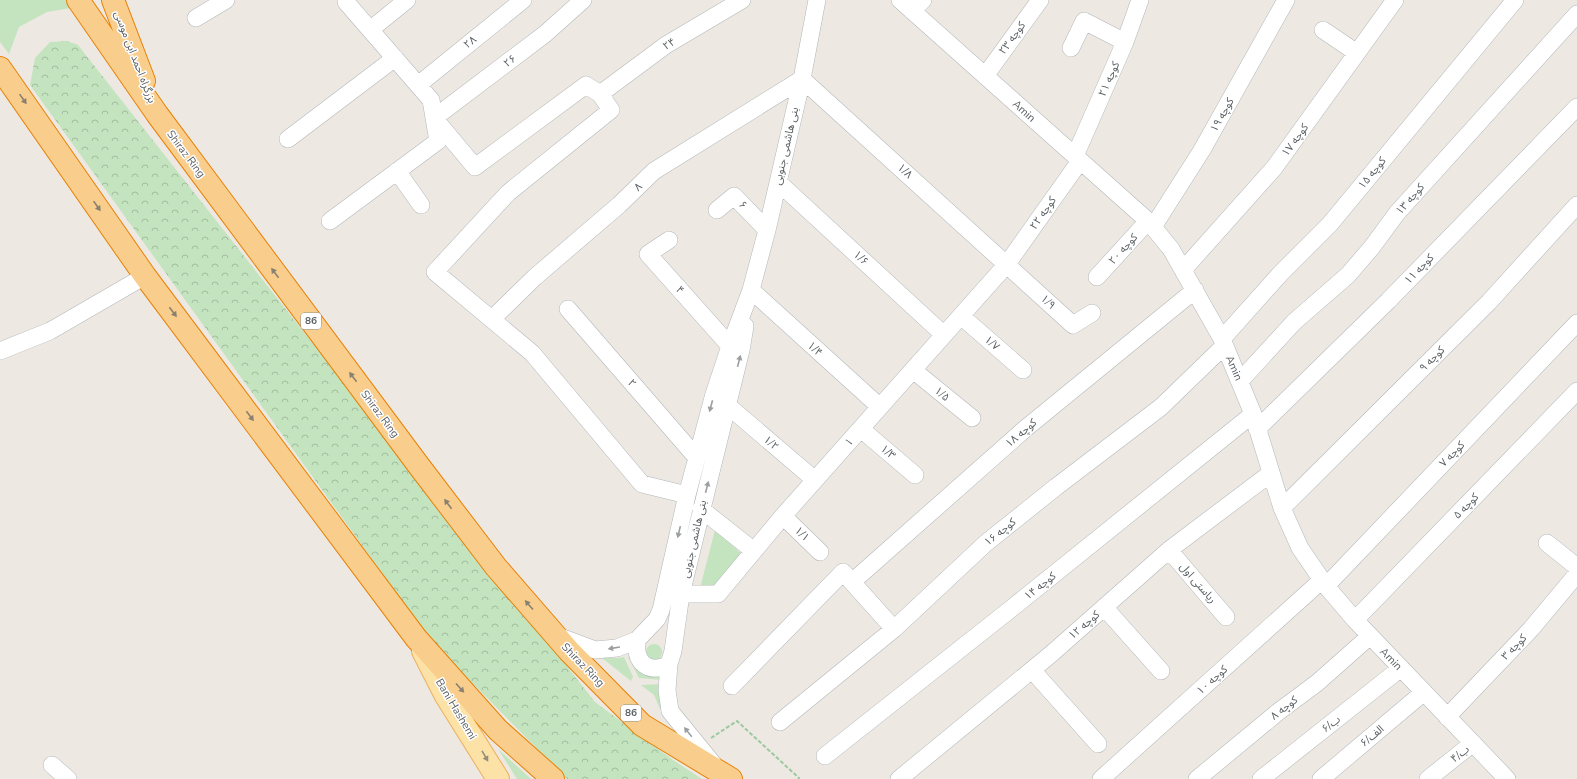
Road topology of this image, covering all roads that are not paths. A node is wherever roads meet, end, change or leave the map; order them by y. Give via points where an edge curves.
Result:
1 (78, 0) edge
2 (113, 0) edge
3 (226, 0) edge
4 (407, 0) edge
5 (523, 0) edge
6 (583, 0) edge
7 (742, 0) edge
8 (817, 0) edge
9 (1040, 0) edge
10 (1140, 0) edge
11 (1286, 0) edge
12 (1515, 0) edge
13 (1392, 1) edge
14 (346, 2) dead end
15 (912, 4) edge
16 (1577, 14) edge
17 (196, 18) dead end
18 (370, 30) junction
19 (1323, 30) dead end
20 (1125, 42) junction
21 (1071, 48) dead end
22 (1357, 53) junction
23 (395, 58) junction
24 (0, 68) edge
25 (985, 76) junction
26 (802, 79) junction
27 (418, 85) junction
28 (600, 94) junction
29 (1577, 107) edge
30 (157, 114) junction
31 (434, 118) junction
32 (288, 139) dead end
33 (1077, 159) junction
34 (397, 171) junction
35 (778, 182) junction
36 (421, 205) dead end
37 (1577, 205) edge
38 (717, 210) dead end
39 (330, 221) dead end
40 (1151, 224) junction
41 (768, 230) junction
42 (669, 240) dead end
43 (1007, 264) junction
44 (1183, 270) junction
45 (145, 276) junction
46 (1097, 277) dead end
47 (751, 290) junction
48 (1195, 290) junction
49 (568, 309) dead end
50 (1092, 313) dead end
51 (961, 316) junction
52 (492, 319) junction
53 (1577, 322) edge
54 (944, 335) junction
55 (1223, 343) junction
56 (730, 346) junction
57 (0, 351) edge
58 (913, 370) junction
59 (1023, 370) dead end
60 (1240, 381) junction
61 (1577, 391) edge
62 (727, 405) junction
63 (880, 407) junction
64 (972, 418) dead end
65 (1255, 422) junction
66 (861, 429) junction
67 (697, 458) junction
68 (1271, 473) junction
69 (915, 475) dead end
70 (815, 480) junction
71 (687, 495) junction
72 (1282, 508) junction
73 (701, 509) junction
74 (783, 516) junction
75 (1548, 543) dead end
76 (1169, 550) junction
77 (754, 551) junction
78 (820, 552) dead end
79 (1577, 567) edge
80 (1577, 574) edge
81 (852, 582) junction
82 (1324, 583) junction
83 (681, 594) junction
84 (1104, 607) junction
85 (1226, 617) dead end
86 (1355, 620) junction
87 (894, 629) junction
88 (554, 634) junction
89 (1370, 636) junction
90 (416, 638) junction
91 (637, 640) junction
92 (669, 664) junction
93 (1401, 668) junction
94 (1032, 670) junction
95 (1161, 671) dead end
96 (732, 686) dead end
97 (1424, 692) junction
98 (1447, 717) junction
99 (780, 722) dead end
100 (1472, 743) junction
101 (1098, 744) dead end
102 (824, 756) dead end
103 (52, 765) dead end
104 (726, 776) edge
105 (68, 779) edge
106 (498, 779) edge
107 (553, 779) edge
108 (899, 779) edge
109 (1101, 779) edge
110 (1197, 779) edge
111 (1261, 779) edge
112 (1321, 779) edge
113 (1428, 779) edge
114 (1507, 779) edge

1 - 30 highway, Shiraz Ring / 86
2 - 30 highway, بزرگراه احمد ابن موسی
3 - 17 street
4 - 18 street
5 - 27 street, ۲۸
6 - 31 street, ۲۶ via 545,34
7 - 28 street, ۲۴ via 666,45
8 - 26 street, بنی هاشمی جنوبی
9 - 25 street, کوچه ۲۳
10 - 20 street, کوچه ۲۱
11 - 40 street, کوچه ۱۹ via 1202,150
12 - 55 street, کوچه ۱۵ via 1330,224 1280,274
13 - 22 street, کوچه ۱۷
14 - 18 street
15 - 25 street, Amin
16 - 60 street, کوچه ۱۳ via 1397,213 1372,248 1348,275 1294,322
18 - 23 street
19 - 22 street
20 - 21 street via 1084,21
20 - 33 street, کوچه ۲۱
22 - 44 street, کوچه ۱۷ via 1274,168
23 - 27 street
23 - 32 street
24 -> 45 highway
25 - 33 street, Amin
26 - 35 street, بنی هاشمی جنوبی
26 - 43 street, ۱/۸
26 - 52 street, ۸ via 654,171 619,205 535,277
27 - 31 street via 431,100
28 - 31 street via 586,85 475,167
28 - 52 street via 612,110 508,193 435,272
29 - 65 street, کوچه ۱۱ via 1393,296
88 -> 30 highway, Shiraz Ring / 86 via 496,567 418,466
31 - 34 street via 438,141
33 - 40 street, Amin
33 - 43 street, کوچه ۲۲
34 - 36 street
34 - 39 street
35 - 41 street, بنی هاشمی جنوبی
35 - 54 street, ۱/۶
37 - 72 street, کوچه ۹ via 1489,302
38 - 41 street, ۶ via 734,196
40 - 44 street, Amin via 1171,249
40 - 46 street, کوچه ۲۰
41 - 47 street, بنی هاشمی جنوبی
42 - 56 street, ۴ via 648,254
43 - 50 street, ۱/۹ via 1072,325
43 - 51 street, ۱
44 - 48 street, Amin
45 - 57 street via 50,331
45 -> 90 highway
47 - 56 street, بنی هاشمی جنوبی
62 -> 47 street, بنی هاشمی جنوبی via 741,350
47 - 63 street, ۱/۴
48 - 55 street, Amin
48 - 81 street, کوچه ۱۸ via 1026,428
49 - 67 street, ۲
51 - 54 street, ۱
51 - 59 street, ۱/۷
52 - 71 street via 532,353 642,484
53 - 82 street, کوچه ۷
54 - 58 street, ۱
55 - 60 street, Amin
55 - 87 street, کوچه ۱۶ via 1161,407 986,543
56 -> 67 street, بنی هاشمی جنوبی
58 - 63 street, ۱
58 - 64 street, ۱/۵
60 - 65 street, Amin
61 - 86 street, کوچه ۵
62 - 70 street, ۱/۲
73 -> 62 street, بنی هاشمی جنوبی
63 - 66 street, ۱
65 - 68 street, Amin
65 - 102 street, کوچه ۱۴
66 - 69 street, ۱/۳
66 - 70 street, ۱
67 - 71 street, بنی هاشمی جنوبی
68 - 72 street, Amin
68 - 76 street, کوچه ۱۲
70 - 74 street, ۱
71 -> 91 street, بنی هاشمی جنوبی via 661,610 657,619
72 - 82 street, Amin via 1300,548
73 - 77 street
73 - 83 street, بنی هاشمی جنوبی
74 - 77 street, ۱
74 - 78 street, ۱/۱
75 - 79 street
76 - 84 street, کوچه ۱۲
76 - 85 street, ریاستی اول
77 - 83 street, ۱ via 718,594
80 - 98 street, کوچه ۳ via 1531,629
81 - 87 street
81 - 96 street via 843,572
82 - 86 street, Amin
82 - 109 street, کوچه ۱۰
83 - 92 street, بنی هاشمی جنوبی
84 - 94 street, کوچه ۱۲
84 - 95 street
86 - 89 street, Amin
87 - 99 street, کوچه ۱۶
91 -> 88 street, بنی هاشمی جنوبی via 617,648 595,650
88 - 104 highway, Shiraz Ring / 86 via 642,725
89 - 93 street, Amin
89 - 110 street, کوچه ۸ via 1317,683
90 -> 106 main road, Bani Hashemi via 446,696
90 -> 107 highway via 498,730
91 - 92 street via 637,656 641,662 648,667 656,668
104 -> 92 street, بنی هاشمی جنوبی via 670,711 667,690
93 - 97 street, Amin
93 - 111 street, ب/۶
94 - 101 street
94 - 108 street, کوچه ۱۲
97 - 98 street, Amin
97 - 112 street, ۶/الف
98 - 100 street, Amin
100 - 113 street, ۴/ب
100 - 114 street, Amin
103 - 105 street

